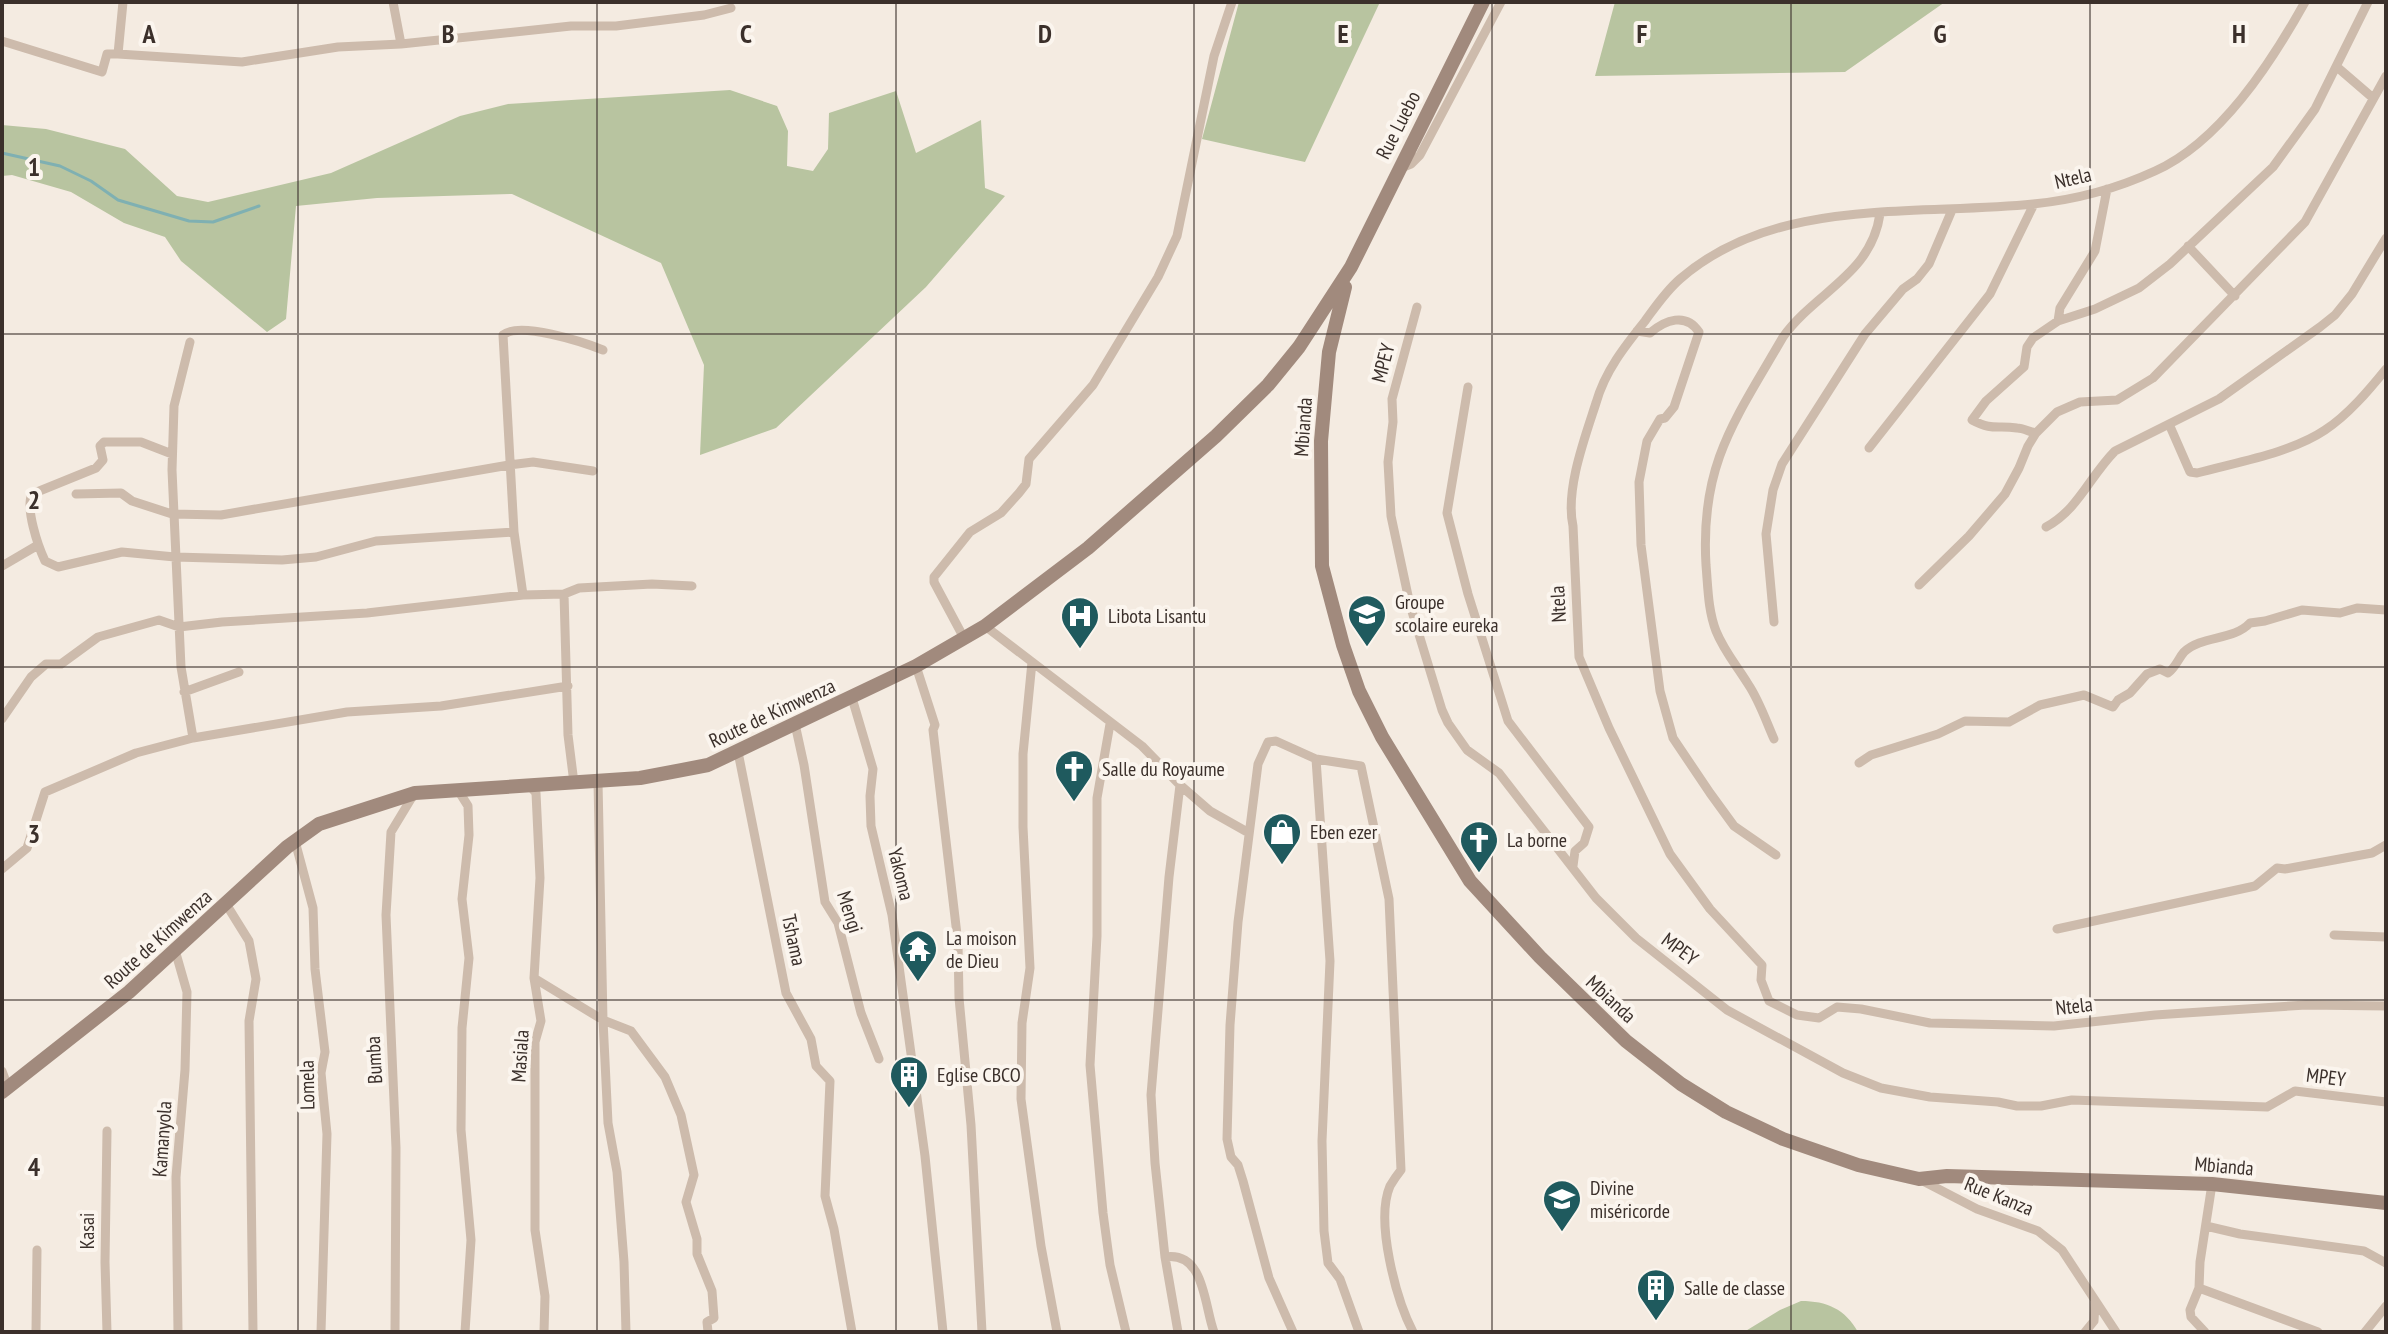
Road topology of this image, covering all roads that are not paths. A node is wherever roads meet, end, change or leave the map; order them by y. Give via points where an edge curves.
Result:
1 (123, 2) edge
2 (393, 2) edge
3 (1232, 2) edge
4 (1483, 2) edge
5 (1501, 2) edge
6 (2305, 2) edge
7 (2368, 2) edge
8 (731, 8) dead end
9 (2, 41) edge
10 (401, 44) junction
11 (118, 54) junction
12 (2337, 67) junction
13 (2386, 76) edge
14 (2373, 98) junction
15 (1399, 168) junction
16 (2107, 189) junction
17 (2034, 204) junction
18 (1952, 210) junction
19 (1880, 214) junction
20 (2386, 238) edge
21 (2188, 246) junction
22 (1351, 267) junction
23 (2235, 296) junction
24 (1417, 307) dead end
25 (2058, 321) junction
26 (1637, 331) junction
27 (190, 342) dead end
28 (603, 350) dead end
29 (2386, 369) edge
30 (1468, 387) dead end
31 (2169, 424) junction
32 (2036, 433) junction
33 (1869, 448) dead end
34 (172, 454) junction
35 (509, 465) junction
36 (593, 471) dead end
37 (76, 494) dead end
38 (172, 514) junction
39 (2046, 527) dead end
40 (514, 532) junction
41 (38, 545) junction
42 (175, 557) junction
43 (2, 566) edge
44 (1919, 585) dead end
45 (692, 586) dead end
46 (564, 594) junction
47 (523, 595) junction
48 (2386, 610) edge
49 (1774, 622) dead end
50 (985, 626) junction
51 (179, 627) junction
52 (964, 638) junction
53 (1032, 662) junction
54 (916, 666) junction
55 (239, 672) dead end
56 (568, 686) junction
57 (184, 692) junction
58 (852, 698) junction
59 (2, 719) edge
60 (795, 724) junction
61 (1110, 724) junction
62 (193, 738) junction
63 (1774, 739) dead end
64 (738, 752) junction
65 (1316, 759) junction
66 (1859, 763) dead end
67 (598, 782) junction
68 (574, 783) junction
69 (1180, 785) junction
70 (530, 786) junction
71 (458, 790) junction
72 (415, 793) junction
73 (1249, 833) junction
74 (295, 841) junction
75 (2386, 845) edge
76 (1776, 855) dead end
77 (1573, 866) junction
78 (2, 869) edge
79 (226, 904) junction
80 (2057, 929) dead end
81 (2334, 935) dead end
82 (2386, 937) edge
83 (175, 950) junction
84 (534, 978) junction
85 (2386, 1006) edge
86 (603, 1020) junction
87 (879, 1059) dead end
88 (2, 1071) edge
89 (5, 1089) edge
90 (2386, 1102) edge
91 (107, 1131) dead end
92 (1919, 1179) junction
93 (2212, 1184) junction
94 (2386, 1203) edge
95 (2206, 1226) junction
96 (37, 1250) dead end
97 (1165, 1257) junction
98 (2386, 1263) edge
99 (2199, 1288) junction
100 (2095, 1301) junction
101 (2386, 1306) edge
102 (36, 1332) edge
103 (107, 1332) edge
104 (178, 1332) edge
105 (253, 1332) edge
106 (321, 1332) edge
107 (395, 1332) edge
108 (465, 1332) edge
109 (544, 1332) edge
110 (626, 1332) edge
111 (708, 1332) edge
112 (852, 1332) edge
113 (943, 1332) edge
114 (982, 1332) edge
115 (1057, 1332) edge
116 (1126, 1332) edge
117 (1178, 1332) edge
118 (1214, 1332) edge
119 (1293, 1332) edge
120 (1359, 1332) edge
121 (1413, 1332) edge
122 (2085, 1332) edge
123 (2116, 1332) edge
124 (2205, 1332) edge
125 (2318, 1332) edge
126 (2365, 1332) edge

1 - 11 street
2 - 10 street
3 - 52 street via 1210,70 1177,236 1158,277 1092,387 1029,459 1026,484 1001,513 970,532 934,577
4 - 15 street, Rue Luebo
5 - 15 street via 1420,155
6 - 16 street, Ntela via 2262,69 2208,135 2184,156
7 - 12 street
8 - 10 street via 616,26
9 - 11 street via 100,72 107,54
10 - 11 street via 338,47 242,62
12 - 14 street
12 - 21 street via 2315,109 2273,167
13 - 14 street
14 - 23 street via 2305,222
15 - 22 street, Rue Luebo
16 - 17 street, Ntela
16 - 25 street via 2095,251 2060,308
17 - 18 street, Ntela
17 - 33 street via 1990,294
18 - 19 street, Ntela
18 - 49 street via 1929,264 1865,334 1782,464 1766,534
19 - 26 street, Ntela via 1793,222 1737,243 1680,279
19 - 63 street via 1877,234 1861,261 1783,337 1727,432 1710,485 1704,528 1710,615
20 - 31 street via 2335,315 2219,399
21 - 23 street
21 - 25 street via 2139,288
22 - 50 street, Route de Kimwenza via 1299,347 1237,416 1088,548
22 - 92 street, Mbianda via 1328,366 1321,441 1322,566 1359,691 1431,819 1495,910 1626,1041 1681,1084 1783,1139
23 - 32 street via 2153,378 2117,400 2066,406
24 - 77 street, MPEY via 1392,399 1388,462 1393,534 1416,628 1448,723 1467,750 1499,773
25 - 32 street via 2033,338 2024,367 1972,420 1988,428
26 - 76 street via 1650,333 1677,320 1692,323 1699,332 1674,407 1647,441 1639,482 1641,545 1660,691 1673,738 1710,793 1734,826
26 - 85 street, Ntela via 1601,385 1569,509 1579,657 1659,834 1710,909 1762,965 1769,1001 1797,1015 1819,1018 1837,1007 1930,1023 2009,1026 2306,1005
27 - 34 street via 174,406
28 - 35 street via 546,333 504,332
29 - 31 street via 2322,432 2197,473 2190,472
30 - 77 street via 1448,518 1508,721 1589,827
31 - 39 street via 2115,451 2070,510
32 - 44 street via 2005,494
34 - 38 street
34 - 41 street via 141,442 102,443 103,460 96,468 30,498
35 - 36 street via 533,462
35 - 38 street via 239,513
35 - 40 street
37 - 38 street via 121,493
38 - 42 street
40 - 42 street via 376,541 293,559
40 - 47 street
41 - 42 street via 45,561 58,567 122,552
41 - 43 street
42 - 51 street
45 - 46 street via 594,587
46 - 47 street
46 - 56 street
47 - 51 street
48 - 66 street via 2302,610 2250,623 2242,631 2184,652 2168,673 2160,669 2147,674 2113,707 2084,695 2040,705 2009,722 1965,721
50 - 52 street, Route de Kimwenza
50 - 53 street
51 - 57 street
51 - 59 street via 159,620 98,637 61,664 46,664
52 - 54 street, Route de Kimwenza
53 - 61 street
53 - 115 street via 1023,754 1030,968 1022,1023 1021,1099
54 - 58 street, Route de Kimwenza
54 - 114 street via 935,725 958,943
55 - 57 street
56 - 62 street via 441,706 347,712
56 - 68 street
57 - 62 street
58 - 60 street, Route de Kimwenza
58 - 113 street, Yakoma via 873,769 871,826 892,915
60 - 64 street, Route de Kimwenza
60 - 87 street, Mengi via 825,902 838,923
61 - 69 street via 1153,755
61 - 116 street via 1097,798 1090,1065 1110,1265
62 - 78 street via 136,753 45,792 27,848
64 - 67 street, Route de Kimwenza via 680,772
64 - 112 street, Tshama via 786,993 811,1039 816,1066 830,1081 825,1196
65 - 73 street via 1268,742 1258,764
65 - 120 street via 1330,961 1324,1231 1328,1263 1340,1279
65 - 121 street via 1361,766 1387,885 1401,1170 1389,1188 1386,1234 1394,1284
67 - 68 street, Route de Kimwenza
67 - 86 street
68 - 70 street, Route de Kimwenza
69 - 73 street via 1210,811
69 - 97 street via 1151,1095
70 - 71 street, Route de Kimwenza
70 - 84 street, Masiala via 536,793 540,878
71 - 72 street, Route de Kimwenza
71 - 108 street via 468,806 469,835 462,899 469,958 461,1130 471,1240
72 - 74 street, Route de Kimwenza via 319,824
72 - 107 street, Bumba via 391,832 386,915 396,1148
73 - 119 street via 1231,1013 1227,1139 1269,1278
74 - 79 street, Route de Kimwenza
74 - 106 street, Lomela via 313,908 325,1052
75 - 80 street via 2372,853 2277,868 2255,886
77 - 90 street, MPEY via 1636,938 1727,1010 1881,1088 2017,1106 2072,1100 2267,1107 2295,1091
79 - 83 street, Route de Kimwenza
79 - 105 street via 249,941 256,979 249,1021
81 - 82 street
83 - 89 street, Route de Kimwenza via 94,1022
83 - 104 street, Kamanyola via 187,992 176,1177
84 - 86 street
84 - 109 street, Masiala via 541,1021 535,1042 535,1230 545,1296
86 - 110 street
86 - 111 street via 635,1035 665,1077 681,1115 694,1175 686,1202 697,1254 712,1291 714,1318 707,1322
88 - 89 street
91 - 103 street, Kasai
92 - 93 street, Mbianda
92 - 100 street, Rue Kanza via 1977,1209 2038,1231 2062,1250
93 - 94 street, Mbianda
93 - 95 street
95 - 98 street via 2364,1251
95 - 99 street
96 - 102 street
97 - 117 street
97 - 118 street via 1184,1259 1198,1272
99 - 124 street via 2190,1310
99 - 125 street
100 - 122 street via 2094,1321
100 - 123 street, Rue Kanza
101 - 126 street

